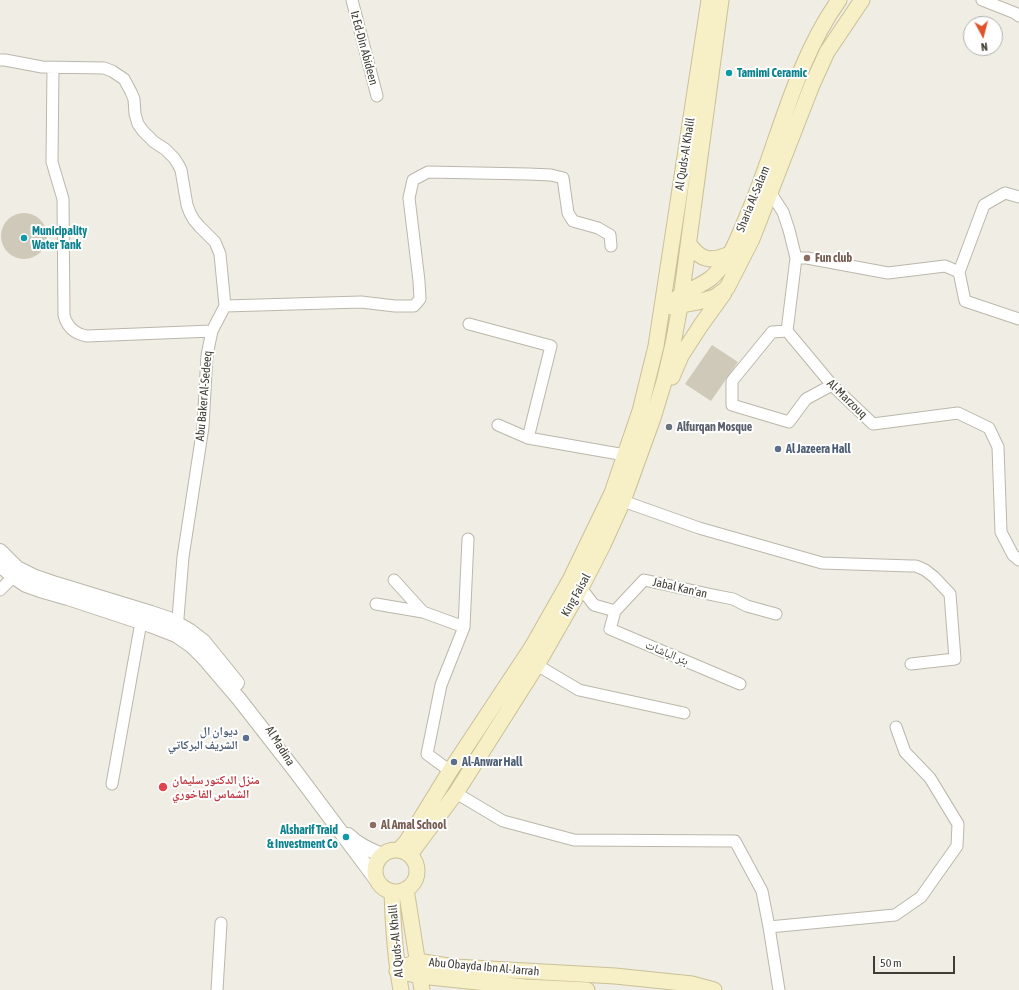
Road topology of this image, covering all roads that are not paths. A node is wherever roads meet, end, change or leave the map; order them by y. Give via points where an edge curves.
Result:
1 (352, 0) edge
2 (709, 0) edge
3 (721, 0) edge
4 (839, 0) edge
5 (862, 0) edge
6 (982, 0) edge
7 (1019, 16) edge
8 (0, 60) edge
9 (53, 67) junction
10 (377, 96) dead end
11 (765, 189) junction
12 (1019, 197) edge
13 (689, 244) junction
14 (611, 246) dead end
15 (730, 254) junction
16 (796, 258) junction
17 (959, 272) junction
18 (727, 288) junction
19 (681, 300) junction
20 (225, 306) junction
21 (662, 309) junction
22 (1019, 319) edge
23 (469, 324) dead end
24 (787, 330) junction
25 (212, 331) junction
26 (832, 385) junction
27 (652, 418) junction
28 (498, 425) dead end
29 (528, 438) junction
30 (625, 455) junction
31 (623, 501) junction
32 (468, 539) dead end
33 (0, 551) edge
34 (1019, 560) edge
35 (0, 566) edge
36 (17, 573) junction
37 (394, 580) dead end
38 (581, 588) junction
39 (0, 590) edge
40 (376, 604) dead end
41 (615, 611) junction
42 (423, 612) junction
43 (776, 614) dead end
44 (141, 622) junction
45 (464, 627) junction
46 (177, 630) junction
47 (911, 664) dead end
48 (537, 665) junction
49 (740, 684) dead end
50 (684, 713) dead end
51 (896, 727) dead end
52 (450, 771) junction
53 (112, 784) dead end
54 (456, 793) junction
55 (328, 816) junction
56 (405, 853) junction
57 (382, 855) junction
58 (376, 879) junction
59 (399, 890) junction
60 (221, 923) dead end
61 (769, 927) junction
62 (418, 961) junction
63 (397, 971) junction
64 (421, 983) edge
65 (217, 990) edge
66 (401, 990) edge
67 (587, 990) edge
68 (714, 990) edge
69 (779, 990) edge

1 - 10 street, Iz Ed-Din Abideen
2 - 21 main road, Al Quds-Al Khalil
3 - 13 main road, Al Quds-Al Khalil
4 - 11 main road, Sharia Al-Salam via 813,44 798,78
5 - 11 main road, Sharia Al-Salam via 827,52
6 - 7 street
8 - 9 street
9 - 20 street via 104,68 118,75 128,85 134,99 138,124 148,137 165,149 178,164 190,212 218,247
9 - 25 street via 52,162 63,199 64,315 67,323 75,332 87,336
11 - 15 main road, Sharia Al-Salam
11 - 16 street via 782,212
11 - 18 main road, Sharia Al-Salam via 752,239
12 - 17 street via 1005,193 984,205
13 - 15 main road via 700,256 709,259 719,259
13 - 19 main road, Al Quds-Al Khalil
14 - 20 street via 610,234 573,221 568,212 563,178 551,175 428,172 413,180 409,198 420,299 414,306 361,302
15 - 19 main road, Sharia Al-Salam via 712,278
16 - 17 street via 888,273 945,266
16 - 24 street
17 - 22 street via 965,302
18 - 19 main road, Sharia Al-Salam via 715,297 698,302
18 - 27 main road, Sharia Al-Salam via 681,356
19 - 21 main road, Sharia Al-Salam
19 - 27 main road, King Faisal via 667,367
20 - 25 street, Abu Baker Al-Sedeeq
21 - 30 main road, King Faisal via 642,404
23 - 29 street via 551,346
24 - 26 street, Al-Marzouq
24 - 26 street via 772,332 732,380 732,405 789,422 806,399
25 - 46 street, Abu Baker Al-Sedeeq via 207,355 203,427 183,557
26 - 34 street, Al-Marzouq via 873,424 958,413 989,428 998,448 1001,532 1013,555
27 - 31 main road, King Faisal
28 - 29 street
29 - 30 street
30 - 52 main road, King Faisal via 612,493 562,593 532,647
31 - 38 main road, King Faisal
31 - 47 street via 699,528 822,562 916,566 925,570 950,594 955,659
32 - 45 street
33 - 36 street, Al Madina
35 - 36 street, Al Madina
36 - 39 street
36 - 44 street, Al Madina via 26,584 40,590
36 - 46 street, Al Madina via 34,576 150,613 169,620
37 - 42 street
38 - 41 street via 594,605
38 - 48 main road, King Faisal
40 - 42 street
41 - 43 street, Jabal Kan'an via 644,580 733,599
41 - 49 street, بئر الباشات via 610,629
42 - 45 street
44 - 46 street, Al Madina
44 - 53 street
45 - 52 street via 441,685 427,754
46 - 55 street, Al Madina via 234,693
48 - 50 street via 579,690
48 - 54 main road, King Faisal
51 - 61 street via 905,752 930,778 958,824 957,846 921,897 895,914
52 - 56 main road, King Faisal via 407,841
54 - 56 main road, King Faisal via 416,845
54 - 61 street via 503,821 574,840 735,841 762,891
55 - 57 street via 353,840
55 - 58 street
56 - 57 main road via 393,850
56 - 59 main road via 414,861 417,873 411,885
57 - 58 main road via 375,866
58 - 59 main road via 385,889
59 - 62 main road, Al Quds-Al Khalil
59 - 63 main road, Al Quds-Al Khalil via 392,911
60 - 65 street
61 - 69 street
62 - 63 main road, Abu Obayda Ibn Al-Jarrah
62 - 64 main road, Al Quds-Al Khalil
62 - 68 main road, Abu Obayda Ibn Al-Jarrah via 455,967 615,976 692,984
63 - 64 main road, Abu Obayda Ibn Al-Jarrah
63 - 66 main road, Al Quds-Al Khalil
64 - 67 main road, Abu Obayda Ibn Al-Jarrah

